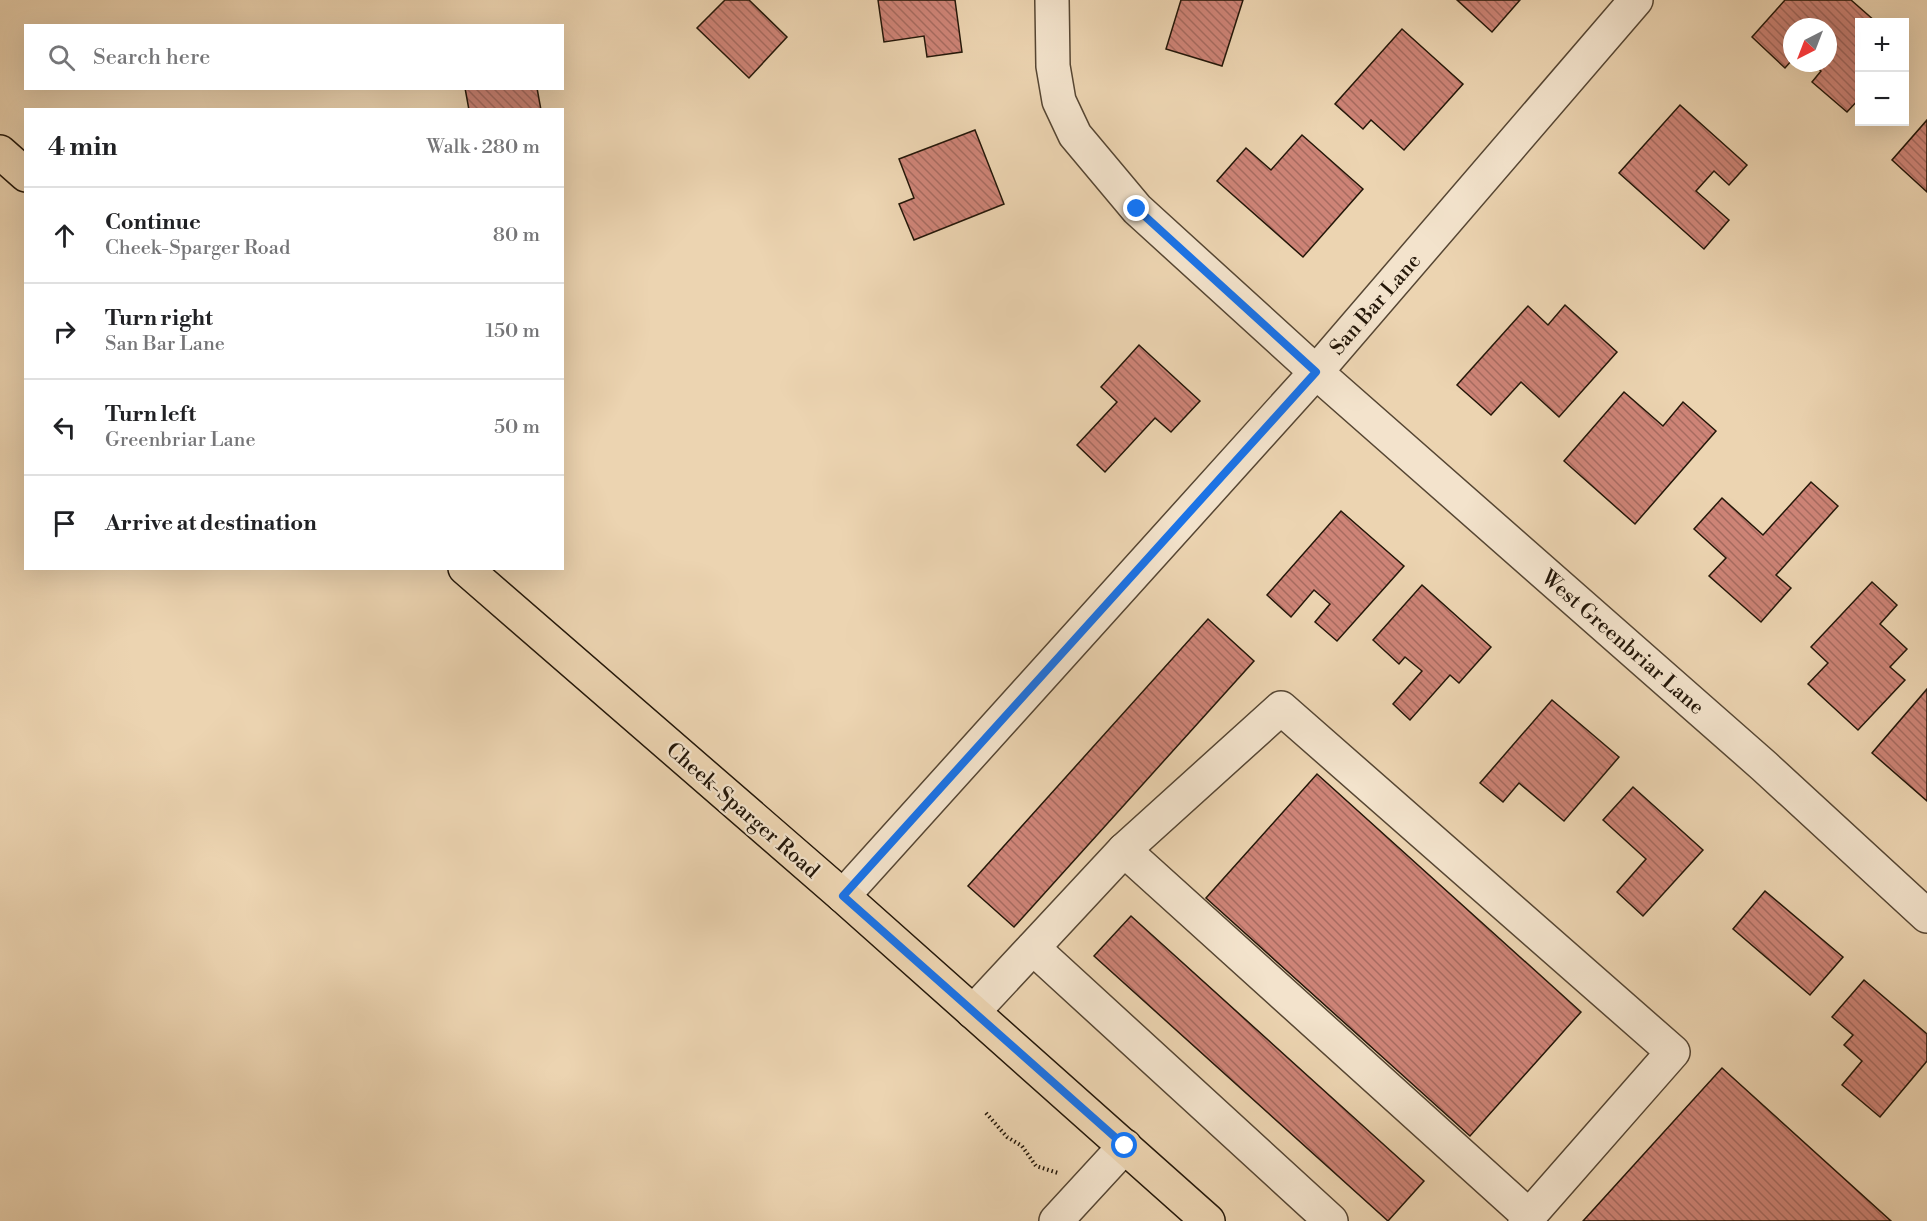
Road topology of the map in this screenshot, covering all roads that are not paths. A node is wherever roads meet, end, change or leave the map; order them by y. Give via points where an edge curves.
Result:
1 (1052, 0) edge
2 (1636, 0) edge
3 (0, 152) edge
4 (24, 173) edge
5 (1316, 372) junction
6 (467, 570) edge
7 (1124, 850) junction
8 (843, 896) junction
9 (1927, 916) edge
10 (1033, 948) junction
11 (973, 1012) junction
12 (1125, 1146) junction
13 (1527, 1218) edge
14 (1056, 1221) edge
15 (1208, 1221) edge
16 (1331, 1221) edge

1 - 5 street, West Greenbriar Lane via 1053,66 1059,101 1075,135 1137,209
2 - 5 street, San Bar Lane
3 - 4 main road
5 - 8 street, San Bar Lane
5 - 9 street, West Greenbriar Lane via 1764,766
6 - 8 main road, Cheek-Sparger Road
7 - 10 street
7 - 13 street
7 - 13 street via 1281,708 1673,1052
8 - 11 main road, Cheek-Sparger Road
10 - 11 street
10 - 16 street
11 - 12 main road, Cheek-Sparger Road
12 - 14 street
12 - 15 main road, Cheek-Sparger Road

